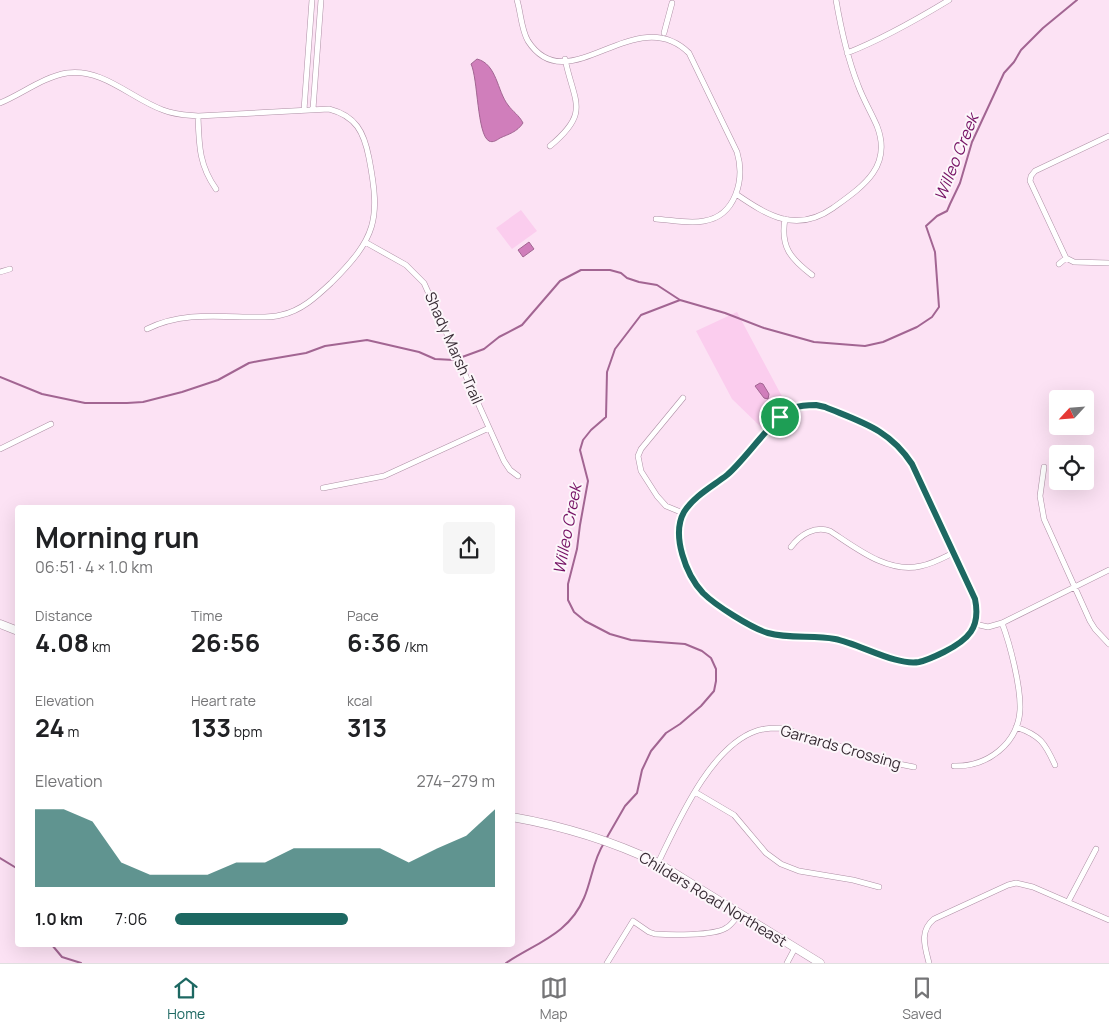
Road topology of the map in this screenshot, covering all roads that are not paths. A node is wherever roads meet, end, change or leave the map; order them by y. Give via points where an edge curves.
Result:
1 (312, 0) edge
2 (321, 0) edge
3 (517, 0) edge
4 (836, 0) edge
5 (949, 0) edge
6 (672, 3) dead end
7 (656, 30) dead end
8 (664, 33) junction
9 (609, 41) dead end
10 (847, 53) junction
11 (565, 59) junction
12 (0, 103) edge
13 (313, 109) junction
14 (304, 110) junction
15 (198, 116) junction
16 (1109, 136) edge
17 (550, 146) dead end
18 (1024, 174) dead end
19 (1031, 176) junction
20 (216, 189) dead end
21 (736, 194) junction
22 (656, 219) dead end
23 (785, 219) junction
24 (365, 242) junction
25 (1066, 258) junction
26 (1109, 263) edge
27 (1059, 264) dead end
28 (10, 269) dead end
29 (0, 272) edge
30 (812, 275) dead end
31 (147, 329) dead end
32 (683, 398) dead end
33 (51, 424) dead end
34 (489, 428) junction
35 (0, 449) edge
36 (1044, 467) dead end
37 (518, 476) dead end
38 (322, 488) dead end
39 (684, 514) junction
40 (791, 547) dead end
41 (953, 553) junction
42 (1109, 570) edge
43 (1074, 587) junction
44 (1002, 623) junction
45 (0, 624) edge
46 (975, 624) junction
47 (15, 630) edge
48 (1109, 644) edge
49 (1016, 727) junction
50 (1055, 765) dead end
51 (954, 766) dead end
52 (914, 767) dead end
53 (695, 792) junction
54 (515, 818) edge
55 (1096, 849) dead end
56 (658, 863) junction
57 (879, 887) dead end
58 (1068, 902) junction
59 (739, 914) junction
60 (1109, 920) edge
61 (795, 948) junction
62 (607, 963) edge
63 (787, 963) edge
64 (820, 963) edge
65 (929, 963) edge

1 - 14 street
2 - 13 street
3 - 11 street via 524,31 535,49 554,59
4 - 10 street
5 - 10 street via 895,32
6 - 8 street
7 - 8 street
8 - 21 street via 689,53 737,152 741,173
9 - 11 street
10 - 23 street via 879,133 878,165 864,185 825,214
11 - 17 street via 576,98 576,113 569,130
12 - 15 street via 55,76 82,73 113,84 165,111
13 - 14 street
13 - 24 street via 329,109 344,114 364,137 375,198 373,221
14 - 15 street
15 - 20 street via 202,161
16 - 19 street via 1035,171
18 - 19 street
19 - 25 street via 1031,186
21 - 22 street via 726,210 709,220
21 - 23 street via 765,213
23 - 30 street via 784,236 788,250 796,263
24 - 31 street via 352,262 319,295 293,312 267,317 186,316
24 - 34 street, Shady Marsh Trail via 406,265 424,283
25 - 26 street via 1074,262
25 - 27 street
28 - 29 street
32 - 39 street via 640,449 638,456 641,471 661,502
33 - 35 street
34 - 37 street, Shady Marsh Trail via 504,461
34 - 38 street via 384,476
36 - 43 street via 1040,496 1042,514
39 - 41 street via 693,502 742,462 780,417 794,408 816,405 876,429 899,446 912,464
39 - 46 street via 679,530 680,548 696,582 710,599 758,629 778,635 834,639 911,662 930,658 957,645 965,640
40 - 41 street via 798,538 824,528 872,557 899,568 921,566
41 - 46 street via 975,599
42 - 43 street
43 - 44 street
43 - 48 street via 1095,629
44 - 46 street
44 - 49 street via 1010,645 1019,698
45 - 47 street
49 - 50 street via 1039,738
49 - 51 street via 1006,744 991,757 973,765
52 - 53 street, Garrards Crossing via 791,730 772,728 756,731 735,743 708,771
53 - 56 street, Garrards Crossing
53 - 57 street via 734,815 766,853 781,864 799,871
54 - 56 street, Childers Road Northeast via 586,834
55 - 58 street
56 - 59 street, Childers Road Northeast
58 - 60 street
58 - 65 street via 1025,884 1008,885 928,924 924,939
59 - 61 street, Childers Road Northeast
59 - 62 street via 726,929 712,933 655,934 633,921
61 - 63 street
61 - 64 street, Childers Road Northeast

